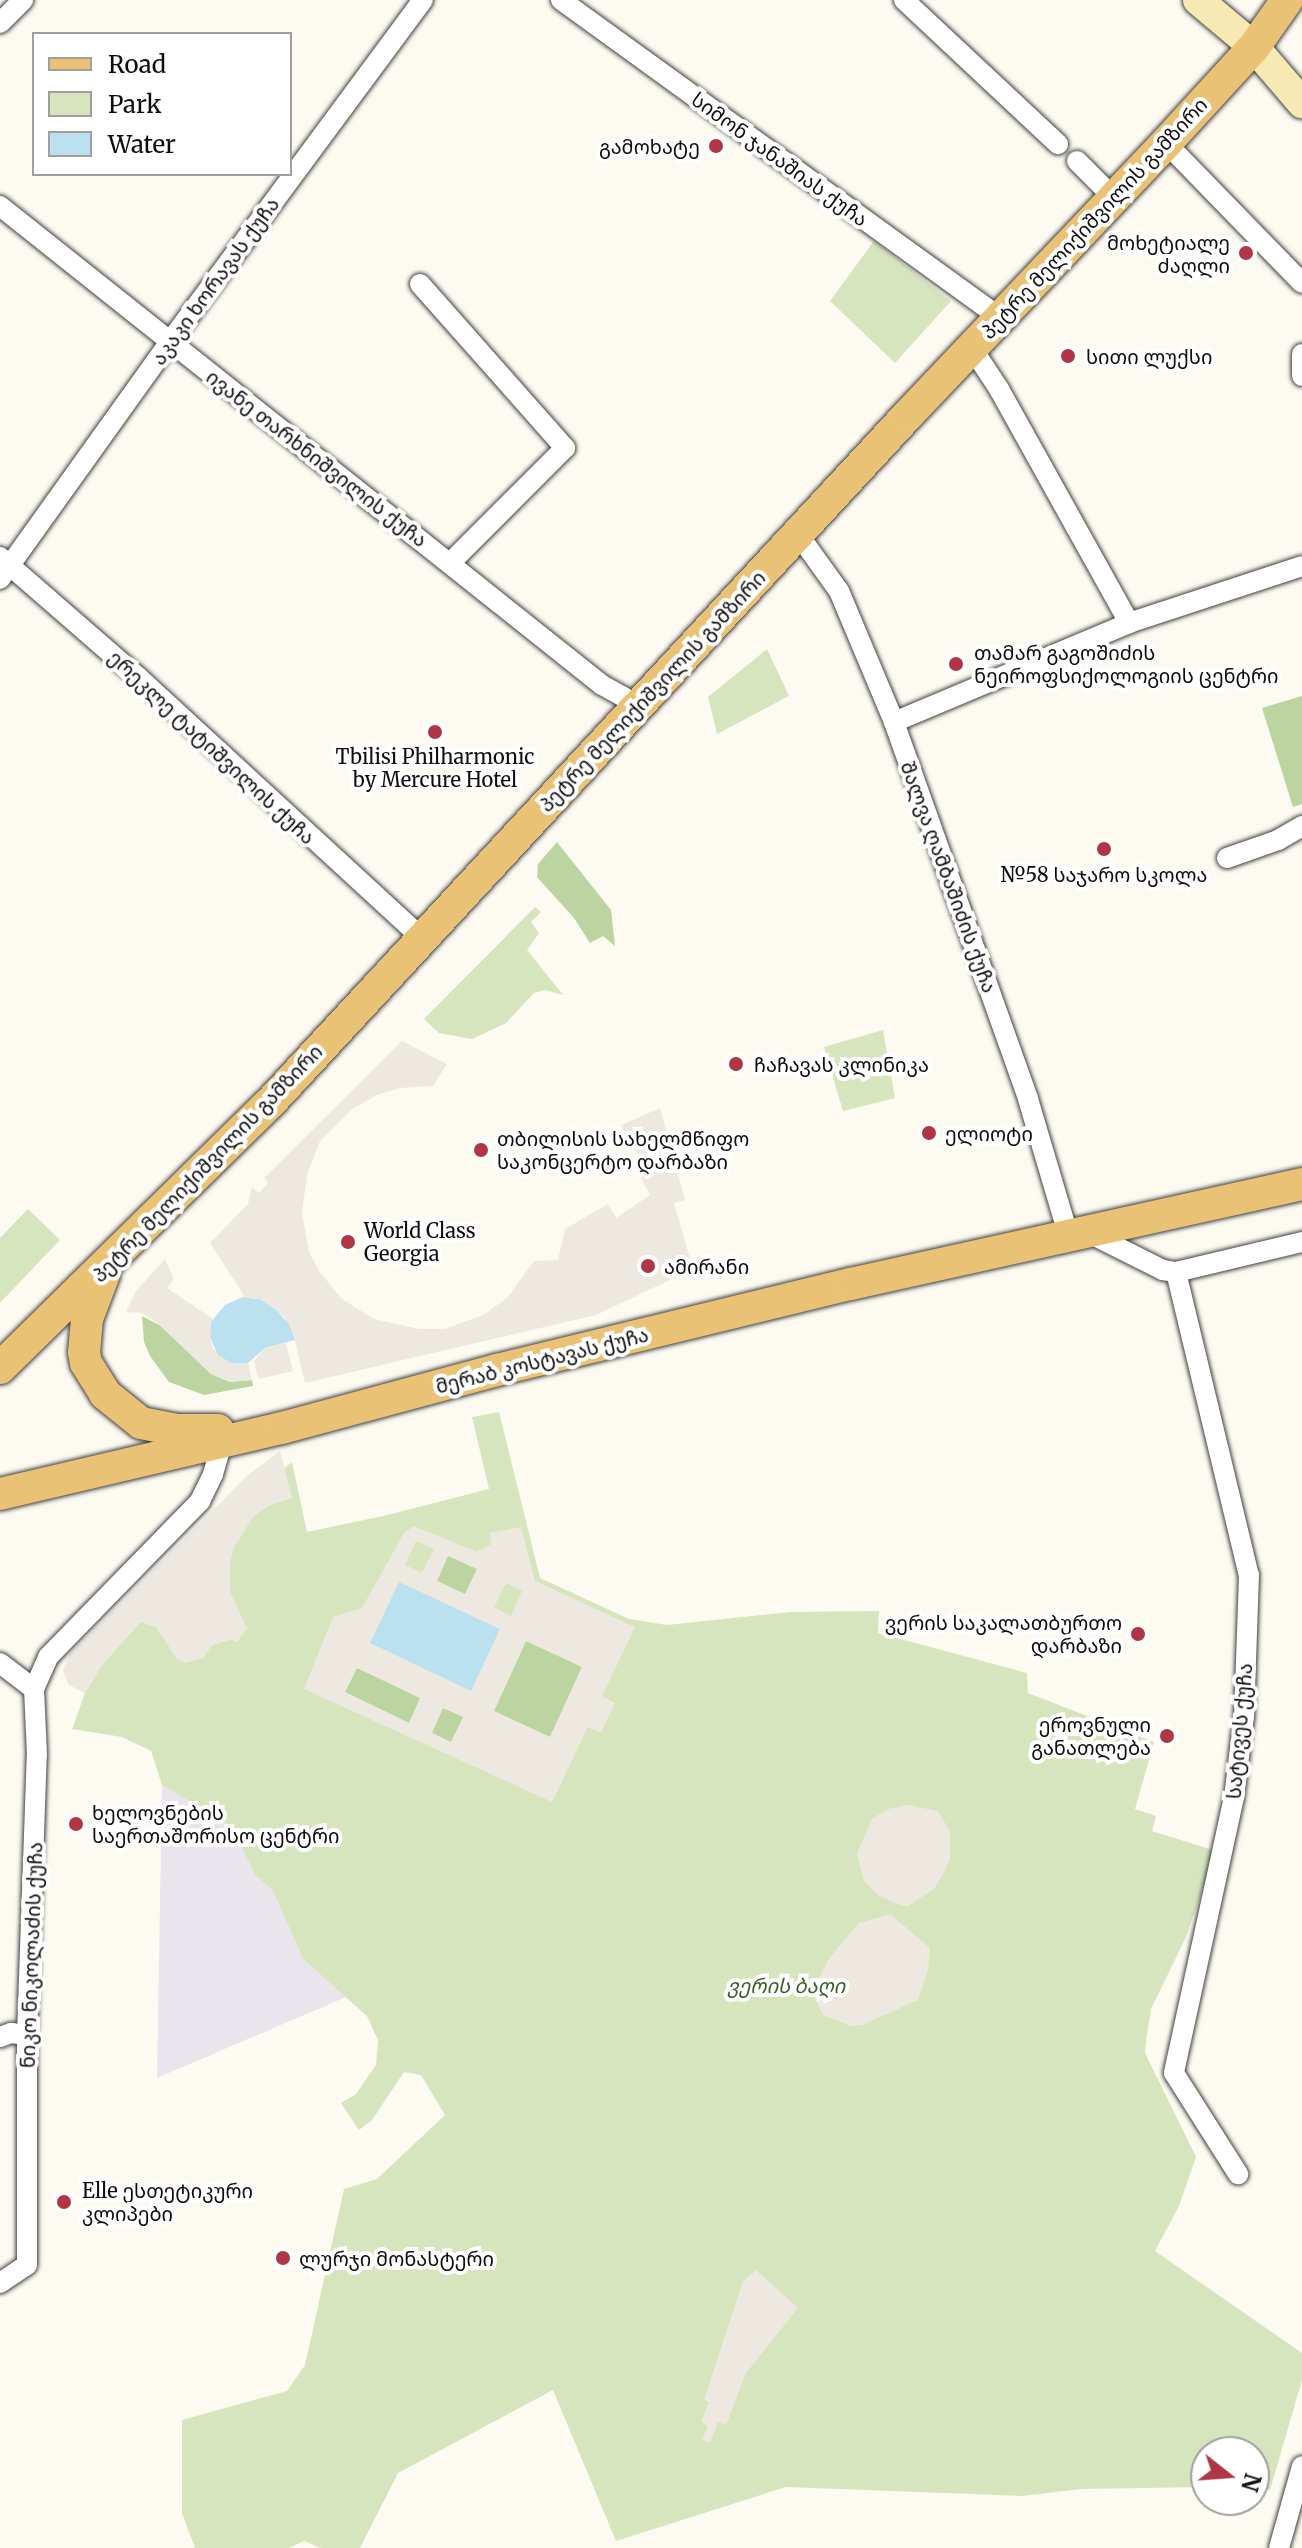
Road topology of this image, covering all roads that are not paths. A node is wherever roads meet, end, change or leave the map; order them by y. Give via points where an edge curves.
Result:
1 (23, 0) edge
2 (423, 0) edge
3 (561, 0) edge
4 (904, 0) edge
5 (1198, 0) edge
6 (1287, 0) edge
7 (0, 23) edge
8 (1254, 47) junction
9 (1302, 103) edge
10 (1166, 143) junction
11 (1058, 144) dead end
12 (1077, 161) dead end
13 (1114, 198) junction
14 (0, 206) edge
15 (1302, 283) edge
16 (420, 284) dead end
17 (999, 317) junction
18 (169, 343) junction
19 (972, 348) junction
20 (1302, 354) edge
21 (1302, 376) edge
22 (798, 534) junction
23 (451, 562) junction
24 (1302, 566) edge
25 (3, 567) edge
26 (1129, 623) junction
27 (638, 705) junction
28 (894, 722) junction
29 (1302, 826) edge
30 (1227, 858) dead end
31 (422, 938) junction
32 (1302, 1184) edge
33 (1076, 1232) junction
34 (1302, 1242) edge
35 (107, 1266) junction
36 (1176, 1272) junction
37 (0, 1368) edge
38 (282, 1428) junction
39 (222, 1442) junction
40 (0, 1494) edge
41 (0, 1663) edge
42 (34, 1689) junction
43 (27, 2035) junction
44 (0, 2037) edge
45 (1238, 2174) dead end
46 (0, 2283) edge
47 (1302, 2466) edge
48 (1279, 2548) edge

1 - 7 street
2 - 18 street, აკაკი ხორავას ქუჩა
3 - 17 street, სიმონ ჯანაშიას ქუჩა
4 - 11 street
5 - 8 street
6 - 8 main road, პეტრე მელიქიშვილის გამზირი
8 - 9 street
8 - 10 main road, პეტრე მელიქიშვილის გამზირი
10 - 13 main road, პეტრე მელიქიშვილის გამზირი
10 - 15 street
12 - 13 street
13 - 17 main road, პეტრე მელიქიშვილის გამზირი
14 - 18 street, ივანე თარხნიშვილის ქუჩა
16 - 23 street via 565,448
17 - 19 main road, პეტრე მელიქიშვილის გამზირი
18 - 23 street, ივანე თარხნიშვილის ქუჩა
18 - 25 street, აკაკი ხორავას ქუჩა
19 - 22 main road, პეტრე მელიქიშვილის გამზირი
19 - 26 street
20 - 21 street
22 - 27 main road, პეტრე მელიქიშვილის გამზირი
22 - 28 street, შალვა ღამბაშიძის ქუჩა via 839,591
23 - 27 street, ივანე თარხნიშვილის ქუჩა via 602,685
24 - 26 street
25 - 31 street, ერეკლე ტატიშვილის ქუჩა via 139,678
26 - 28 street
27 - 31 main road, პეტრე მელიქიშვილის გამზირი
28 - 33 street, შალვა ღამბაშიძის ქუჩა
29 - 30 street
31 - 35 main road, პეტრე მელიქიშვილის გამზირი via 269,1104
32 - 33 main road, მერაბ კოსტავას ქუჩა
33 - 36 street
33 - 38 main road, მერაბ კოსტავას ქუჩა via 497,1370
34 - 36 street
35 - 37 main road, პეტრე მელიქიშვილის გამზირი
35 - 38 main road via 93,1298 84,1352 94,1378 117,1407 158,1428
36 - 45 street, სატივეს ქუჩა via 1249,1575 1244,1716 1234,1797 1174,2073
38 - 39 main road, მერაბ კოსტავას ქუჩა
39 - 40 main road, მერაბ კოსტავას ქუჩა
39 - 42 street via 200,1501 48,1657
41 - 42 street
42 - 43 street, ნიკო ნიკოლაძის ქუჩა via 37,1755
43 - 44 street
43 - 46 street, ნიკო ნიკოლაძის ქუჩა via 27,2265
47 - 48 street

